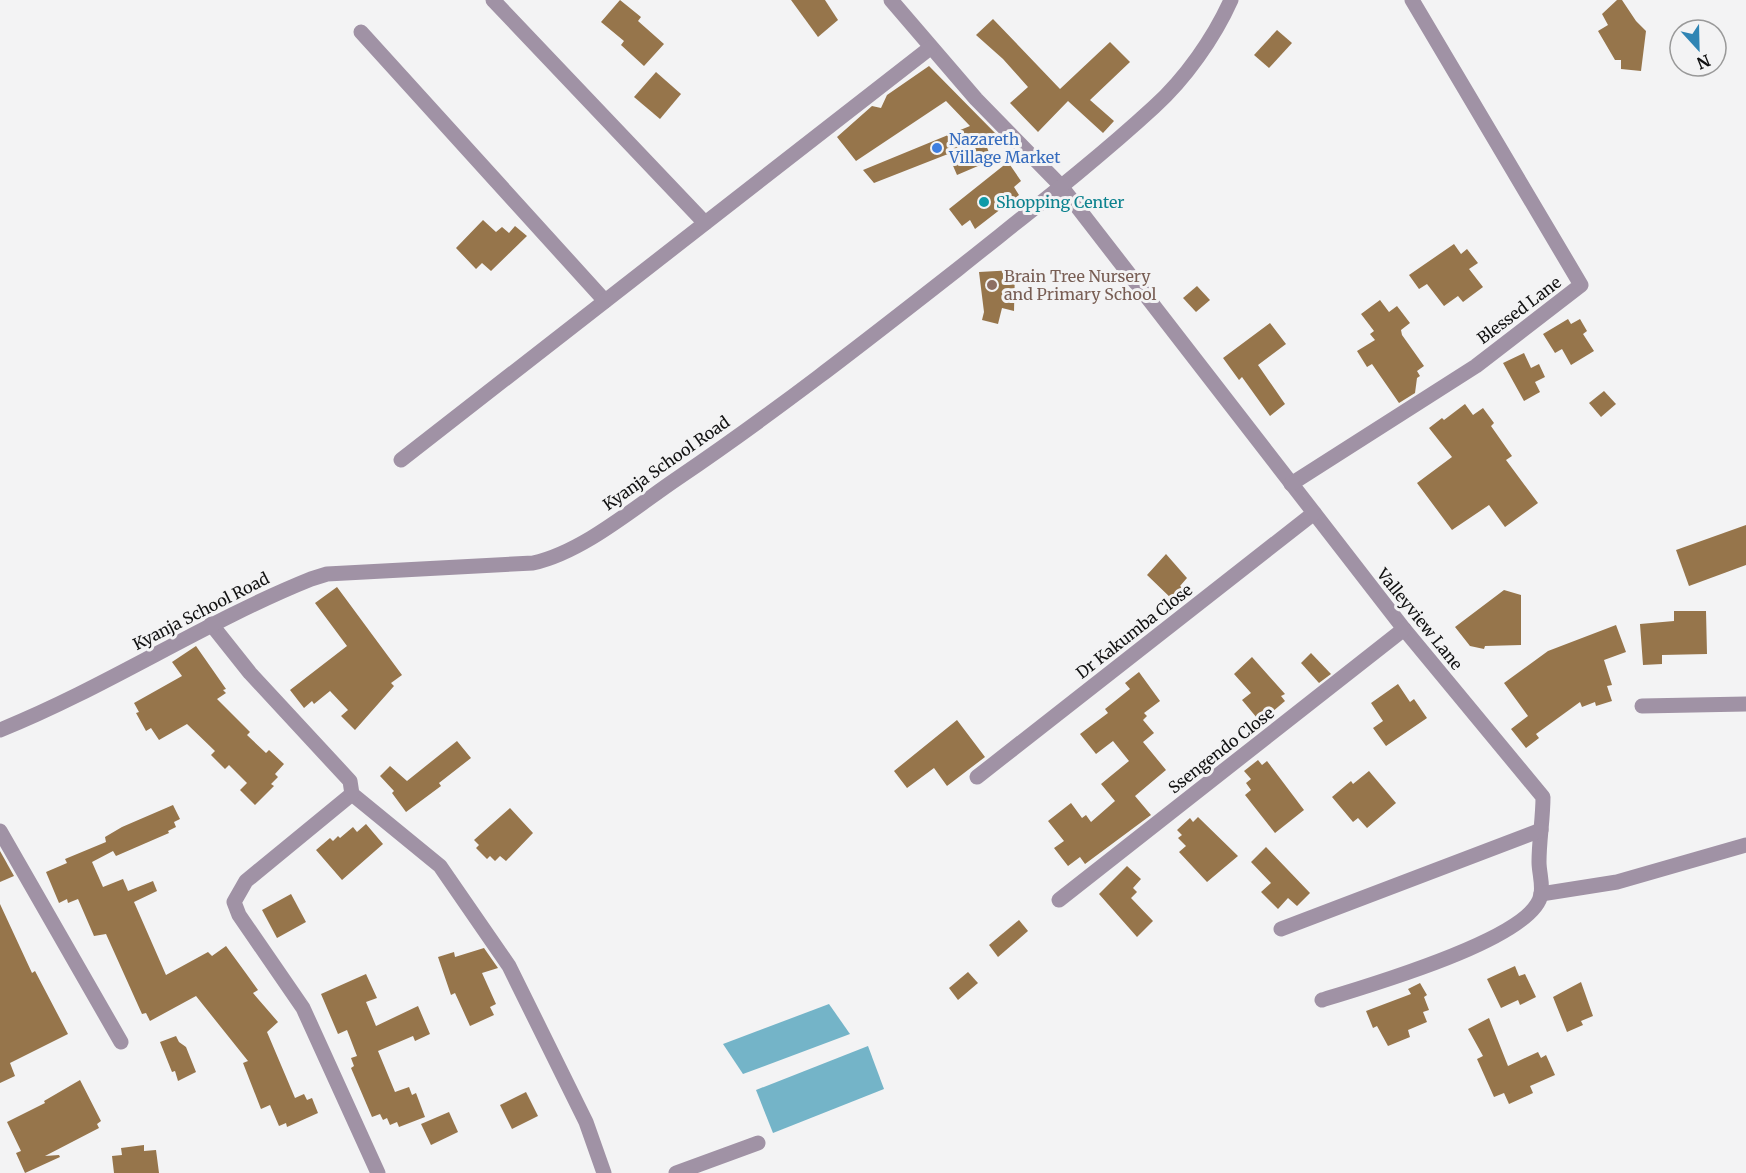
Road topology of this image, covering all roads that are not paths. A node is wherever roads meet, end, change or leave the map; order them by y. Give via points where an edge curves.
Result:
1 (493, 0) edge
2 (891, 0) edge
3 (1231, 0) edge
4 (1412, 0) edge
5 (361, 32) dead end
6 (930, 48) junction
7 (1061, 186) junction
8 (705, 223) junction
9 (605, 301) junction
10 (401, 460) dead end
11 (1291, 484) junction
12 (1314, 513) junction
13 (211, 624) junction
14 (1404, 629) junction
15 (1746, 704) edge
16 (1642, 705) dead end
17 (0, 730) edge
18 (977, 777) dead end
19 (352, 794) junction
20 (1541, 830) junction
21 (0, 831) edge
22 (1746, 845) edge
23 (1541, 894) junction
24 (1059, 900) dead end
25 (1281, 929) dead end
26 (1322, 1000) dead end
27 (122, 1042) dead end
28 (758, 1143) dead end
29 (378, 1173) edge
30 (604, 1173) edge
31 (676, 1173) edge

1 - 8 street
2 - 6 street, Valleyview Lane
3 - 7 street, Kyanja School Road via 1188,69 1155,106
4 - 11 street, Blessed Lane via 1581,285 1476,366
5 - 9 street
6 - 7 street, Valleyview Lane
6 - 8 street
7 - 11 street, Valleyview Lane
7 - 13 street, Kyanja School Road via 872,336 714,454 557,556 511,565 327,574
8 - 9 street
9 - 10 street
11 - 12 street, Valleyview Lane
12 - 14 street, Valleyview Lane
12 - 18 street, Dr Kakumba Close
13 - 17 street, Kyanja School Road via 74,697
13 - 19 street via 250,674 350,781
14 - 20 street, Valleyview Lane via 1543,797
14 - 24 street, Ssengendo Close
15 - 16 street
19 - 29 street via 246,881 234,902 303,1008
19 - 30 street via 440,866 509,966 586,1122
20 - 23 street, Valleyview Lane
20 - 25 street
21 - 27 street
22 - 23 street via 1617,882
23 - 26 street via 1522,920 1443,961
28 - 31 street

